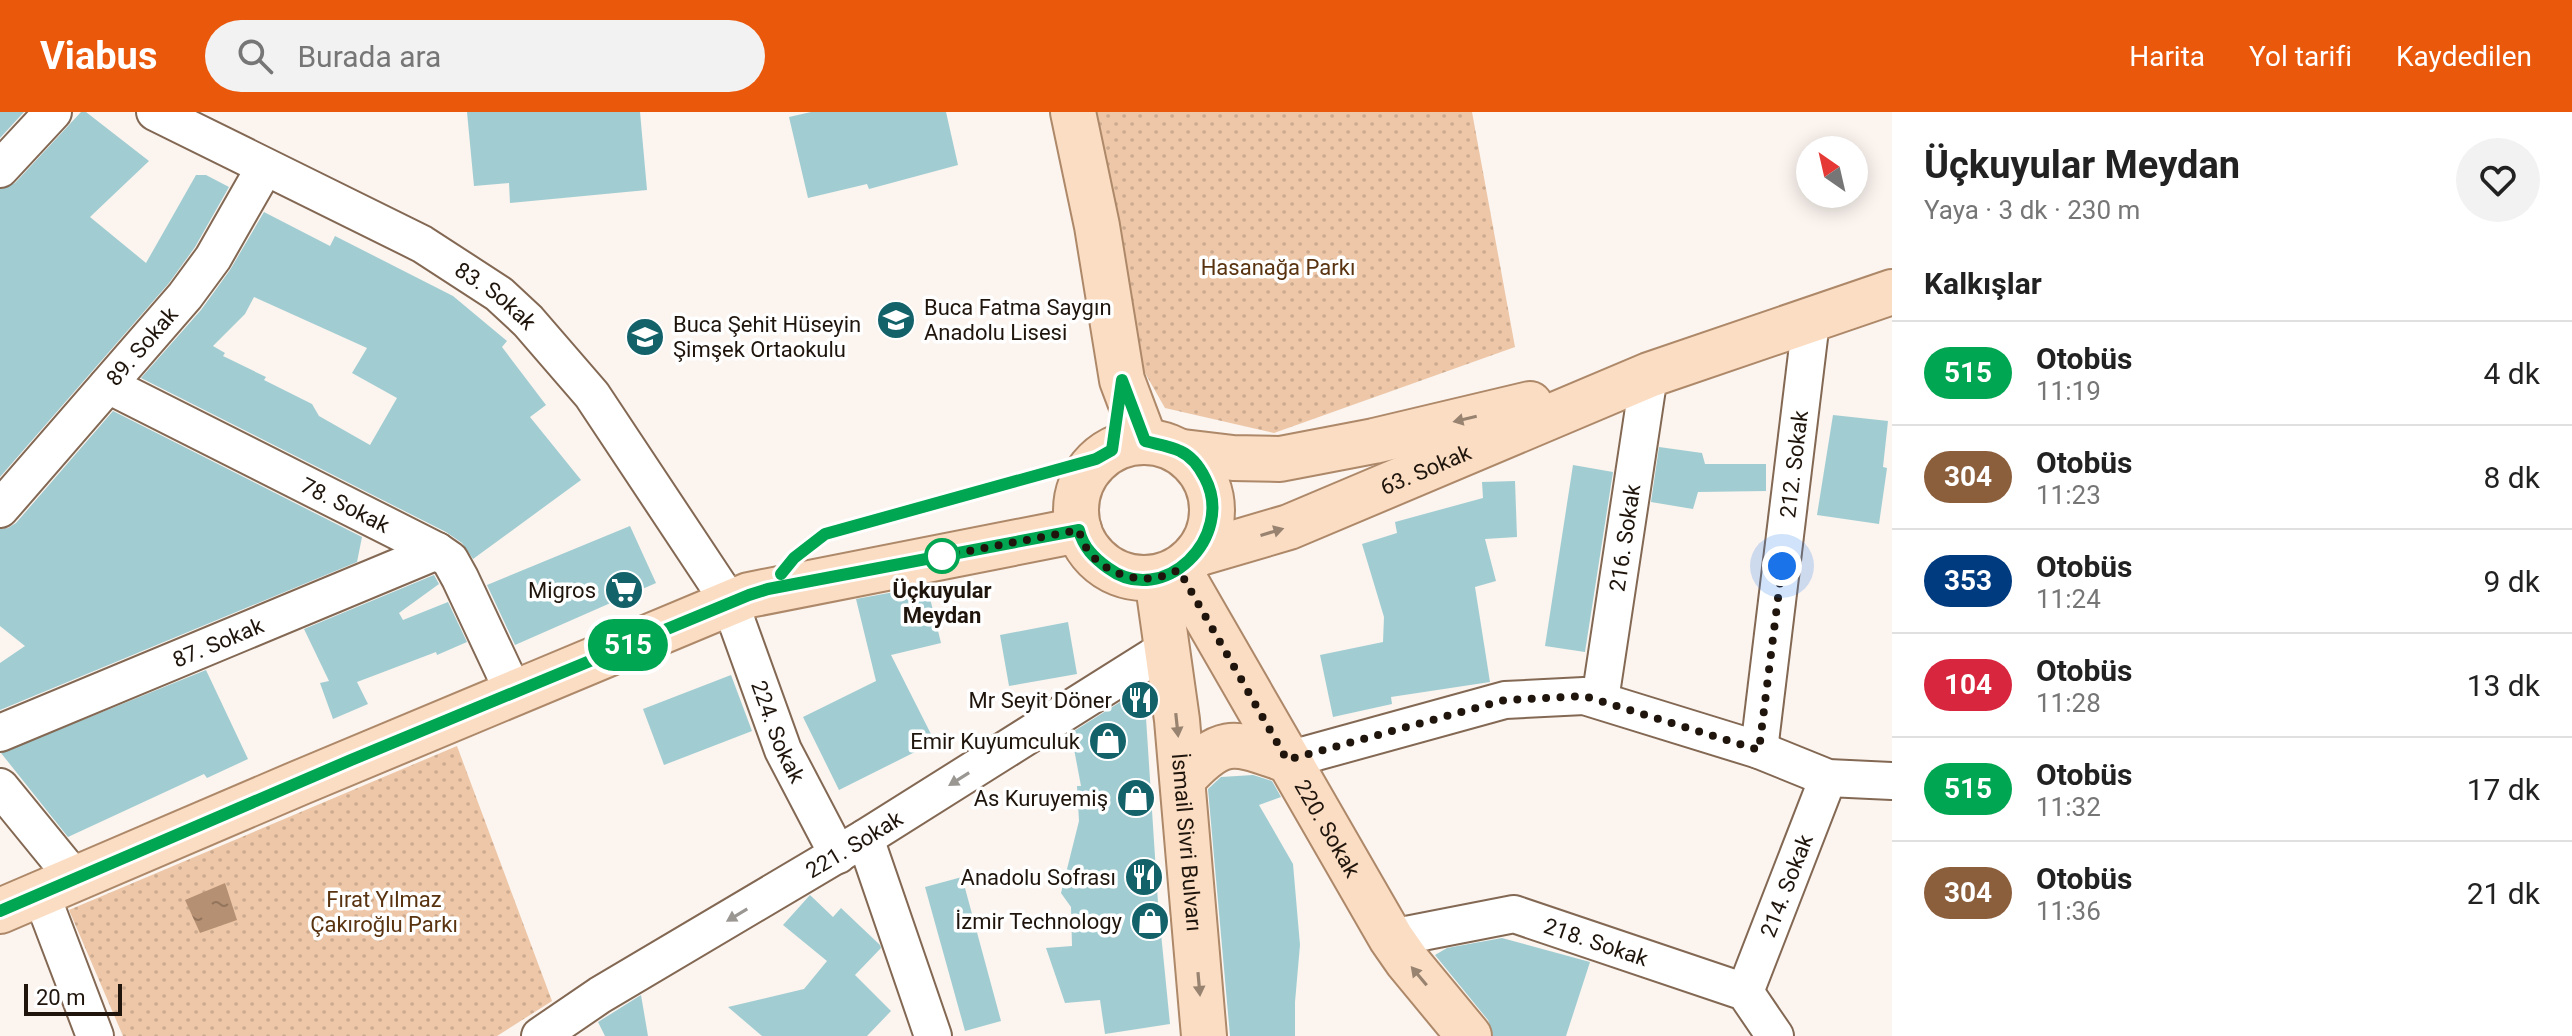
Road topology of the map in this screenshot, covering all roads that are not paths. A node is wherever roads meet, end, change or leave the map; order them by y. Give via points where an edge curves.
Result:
1 (53, 112) edge
2 (155, 112) edge
3 (1073, 112) edge
4 (265, 167) junction
5 (0, 169) edge
6 (1892, 292) edge
7 (1811, 321) junction
8 (1649, 375) junction
9 (108, 385) junction
10 (1146, 448) junction
11 (0, 509) edge
12 (1077, 513) junction
13 (437, 551) junction
14 (1178, 567) junction
15 (749, 596) junction
16 (1167, 648) junction
17 (514, 693) junction
18 (1600, 700) junction
19 (0, 733) edge
20 (1759, 750) junction
21 (1287, 760) junction
22 (1828, 778) junction
23 (1183, 779) junction
24 (1892, 781) edge
25 (0, 787) edge
26 (852, 846) junction
27 (58, 887) junction
28 (0, 911) edge
29 (1391, 938) junction
30 (1745, 992) junction
31 (1196, 1035) edge
32 (95, 1036) edge
33 (540, 1036) edge
34 (933, 1036) edge
35 (1469, 1036) edge
36 (1775, 1036) edge

1 - 5 street
2 - 4 street, 83. Sokak
3 - 10 main road via 1122,380
4 - 9 street, 89. Sokak via 213,258
4 - 15 street, 83. Sokak via 422,244 499,294 592,395
6 - 7 main road, 63. Sokak
7 - 8 main road, 63. Sokak
7 - 20 street, 212. Sokak
8 -> 10 main road, 63. Sokak via 1280,459
14 -> 8 main road, 63. Sokak via 1289,527
8 - 18 street, 216. Sokak
9 - 11 street, 89. Sokak
9 - 13 street, 78. Sokak
10 - 12 main road via 1096,459 1081,481
10 - 14 main road via 1200,468 1210,488 1209,534
12 - 14 main road via 1081,541 1113,572 1135,578
12 - 15 main road via 836,559
13 - 17 street, 78. Sokak via 450,560 460,578
13 - 19 street, 87. Sokak
14 - 16 main road, İsmail Sivri Bulvarı
14 - 21 main road, 220. Sokak
15 - 17 main road
15 - 26 street, 224. Sokak via 783,750
16 -> 23 main road, İsmail Sivri Bulvarı
16 -> 26 street, 221. Sokak
17 - 27 main road
18 - 20 street
18 - 21 street via 1505,700
20 - 22 street
21 - 23 main road via 1243,745 1223,747 1204,755
21 - 29 main road, 220. Sokak
22 - 24 street
22 - 30 street, 214. Sokak
23 -> 31 main road, İsmail Sivri Bulvarı
25 - 27 street
26 -> 33 street, 221. Sokak
26 - 34 street, 224. Sokak
27 - 28 main road
27 - 32 street
29 - 30 street, 218. Sokak via 1514,914
35 -> 29 main road, 220. Sokak
30 - 36 street

